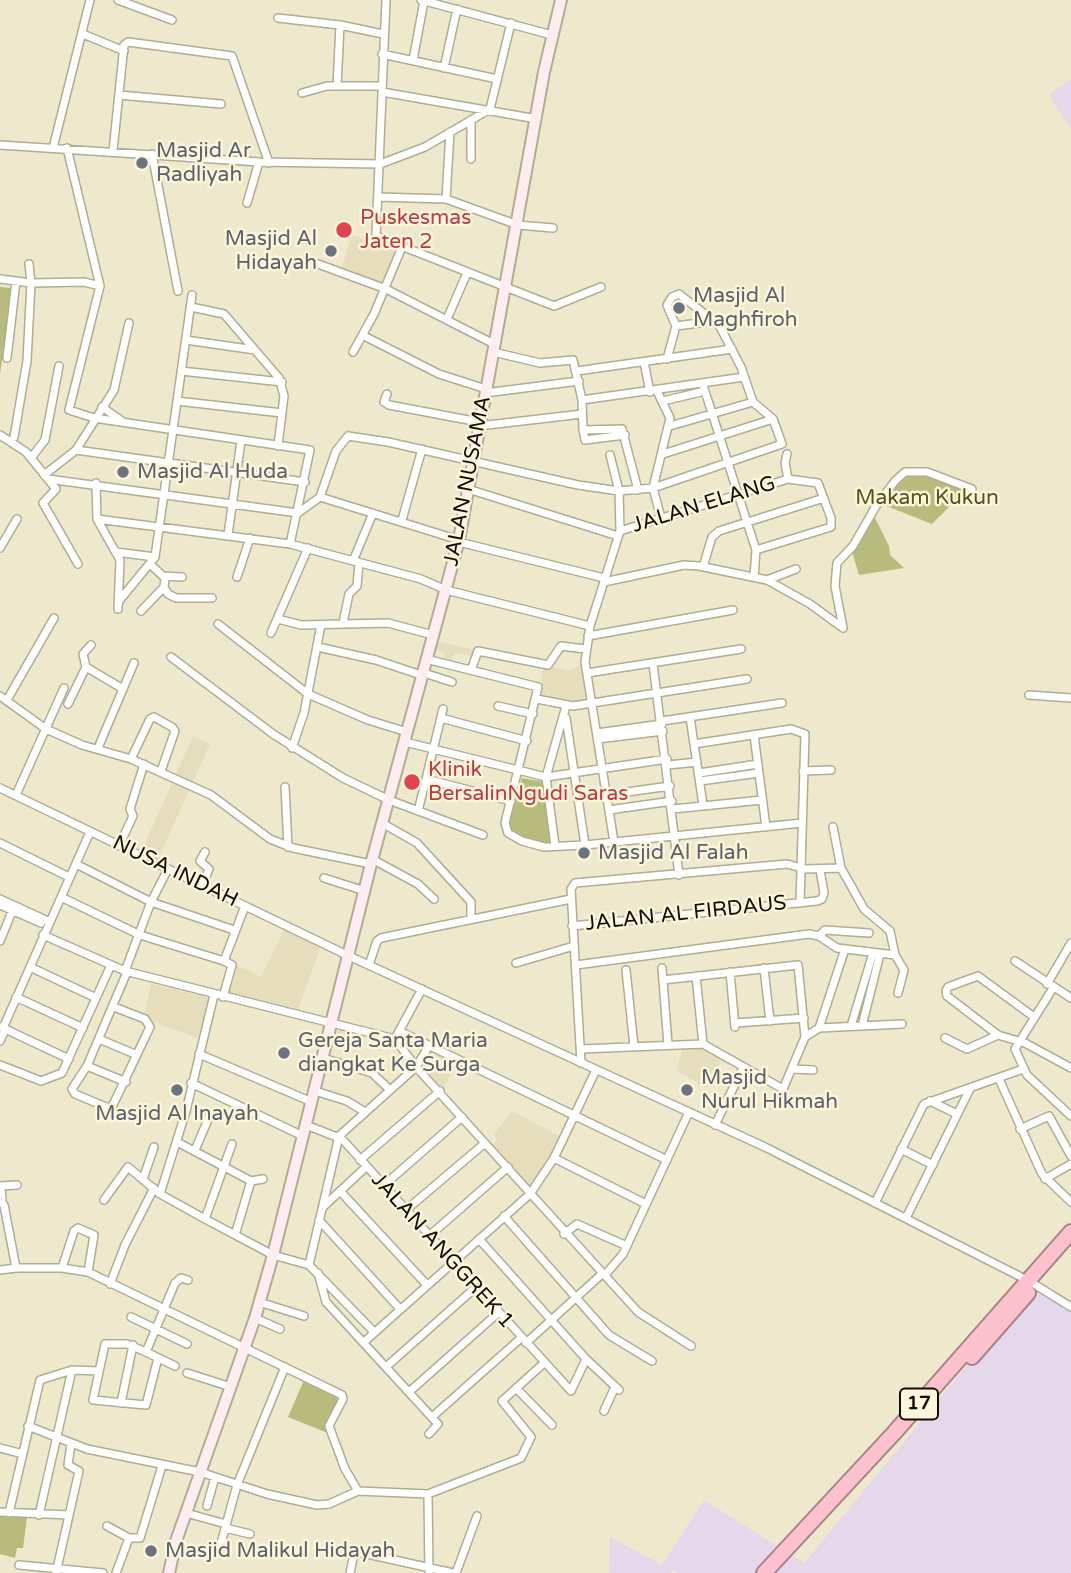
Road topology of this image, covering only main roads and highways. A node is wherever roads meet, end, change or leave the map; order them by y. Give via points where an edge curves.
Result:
1 (1071, 1232) edge
2 (1071, 1245) edge
3 (1030, 1282) junction
4 (764, 1573) edge
5 (774, 1573) edge

1 - 3 highway, 17
2 - 3 highway, 17
3 - 4 highway, 17
3 - 5 highway, 17 via 916,1422

